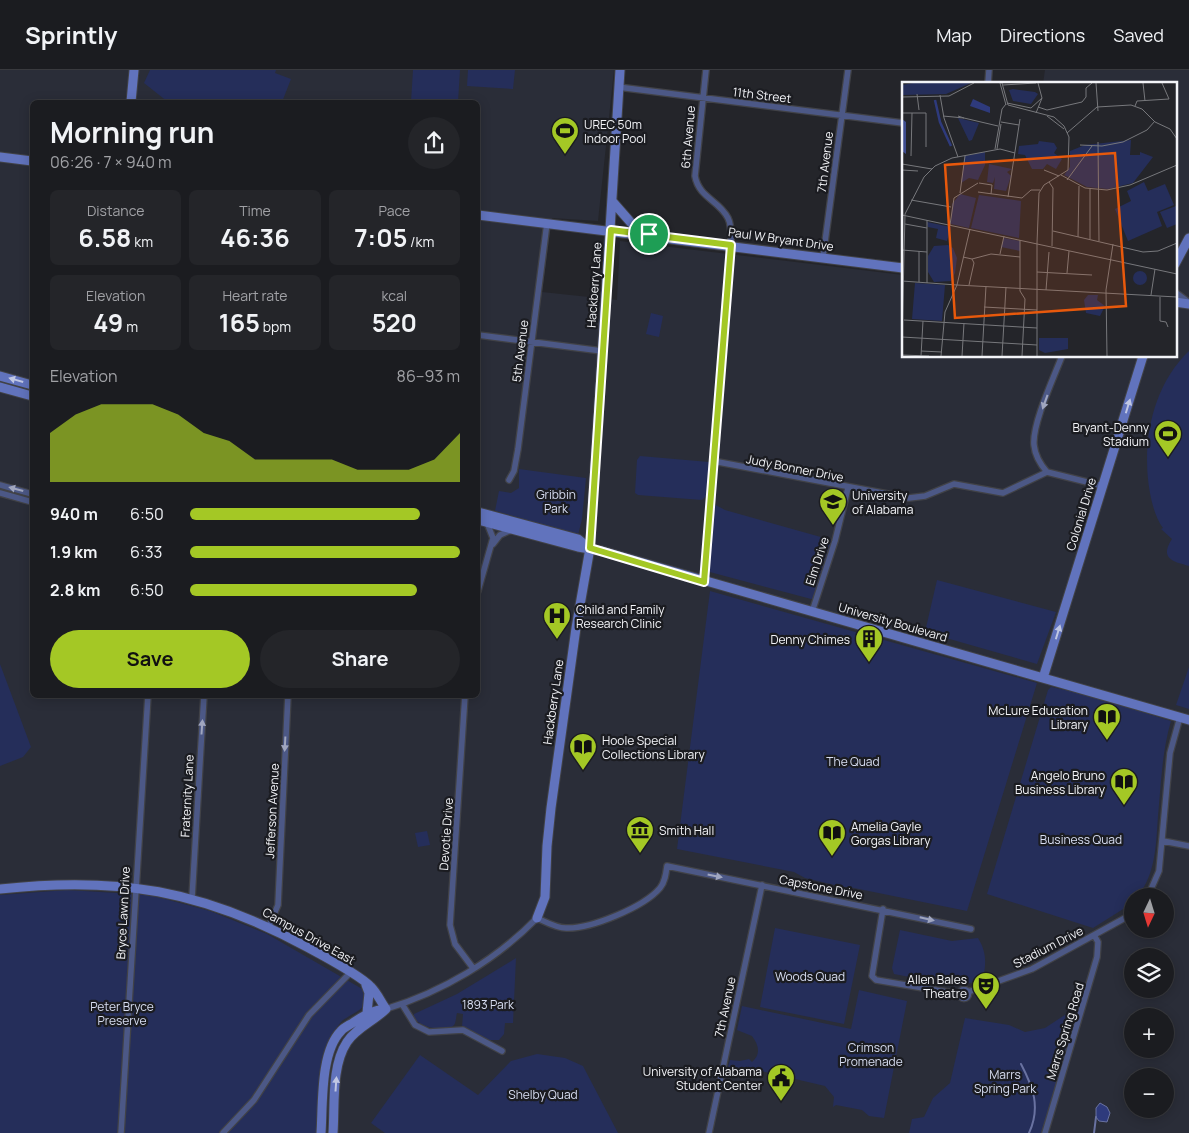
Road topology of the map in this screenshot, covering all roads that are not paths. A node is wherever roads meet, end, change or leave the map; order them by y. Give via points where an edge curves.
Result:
1 (134, 70) edge
2 (620, 70) edge
3 (706, 70) edge
4 (848, 70) edge
5 (618, 87) junction
6 (702, 98) junction
7 (131, 100) edge
8 (842, 114) junction
9 (902, 122) edge
10 (0, 157) edge
11 (30, 161) edge
12 (612, 201) junction
13 (480, 215) edge
14 (547, 223) junction
15 (611, 230) junction
16 (640, 234) junction
17 (1189, 238) edge
18 (731, 245) junction
19 (823, 257) junction
20 (1176, 262) edge
21 (902, 268) edge
22 (1176, 293) edge
23 (1176, 302) edge
24 (1189, 303) edge
25 (480, 335) edge
26 (531, 342) junction
27 (602, 351) junction
28 (1061, 358) edge
29 (1141, 358) edge
30 (0, 376) edge
31 (30, 384) edge
32 (0, 387) edge
33 (30, 395) edge
34 (713, 461) junction
35 (1047, 472) junction
36 (509, 480) dead end
37 (0, 485) edge
38 (1103, 486) junction
39 (848, 488) junction
40 (0, 493) edge
41 (30, 493) edge
42 (30, 501) edge
43 (480, 513) edge
44 (480, 520) edge
45 (487, 522) junction
46 (511, 530) junction
47 (492, 546) junction
48 (590, 548) junction
49 (704, 582) junction
50 (480, 585) edge
51 (812, 612) junction
52 (1043, 678) junction
53 (148, 698) edge
54 (204, 698) edge
55 (288, 698) edge
56 (465, 698) edge
57 (1185, 718) edge
58 (1163, 841) junction
59 (1189, 846) edge
60 (762, 885) junction
61 (135, 887) junction
62 (1152, 888) edge
63 (0, 889) edge
64 (192, 898) junction
65 (883, 909) junction
66 (1124, 917) edge
67 (537, 918) junction
68 (269, 926) junction
69 (971, 929) dead end
70 (1094, 935) junction
71 (473, 968) junction
72 (350, 973) junction
73 (365, 982) junction
74 (402, 1004) junction
75 (386, 1009) junction
76 (367, 1013) junction
77 (502, 1050) dead end
78 (121, 1133) edge
79 (223, 1133) edge
80 (321, 1133) edge
81 (334, 1133) edge
82 (709, 1133) edge
83 (1045, 1133) edge

1 - 7 main road
2 - 5 main road, Hackberry Lane
3 - 6 street, 6th Avenue
4 - 8 street, 7th Avenue
5 - 6 street, 11th Street
5 - 12 main road, Hackberry Lane
6 - 8 street, 11th Street
6 - 18 street, 6th Avenue via 696,184 728,217
8 - 9 street, 11th Street
8 - 19 street, 7th Avenue
10 - 11 main road
12 - 15 main road, Hackberry Lane
12 - 16 main road
13 - 14 main road, Paul W Bryant Drive
14 - 15 main road, Paul W Bryant Drive
14 - 26 street, 5th Avenue
15 - 16 main road, Paul W Bryant Drive
15 - 27 main road, Hackberry Lane
16 - 18 main road, Paul W Bryant Drive
17 - 20 main road
18 - 19 main road, Paul W Bryant Drive
18 - 34 street, 6th Avenue
19 - 21 main road, Paul W Bryant Drive
22 - 24 street
23 - 24 main road
25 - 26 street
26 - 27 street
26 - 36 street, 5th Avenue via 518,449
27 - 48 main road, Hackberry Lane
28 -> 35 street via 1040,414 1034,440 1038,459
38 -> 29 main road, Colonial Drive
31 -> 30 main road
32 - 33 main road
34 - 39 street, Judy Bonner Drive
34 - 49 street, 6th Avenue
35 - 38 street
35 - 39 street, Judy Bonner Drive via 1003,492 959,484 925,496 908,498
41 -> 37 street
52 -> 38 main road, Colonial Drive
39 - 51 street, Elm Drive
40 - 42 street
43 - 48 main road, University Boulevard via 578,539
44 - 45 main road, University Boulevard
45 - 46 main road, University Boulevard
45 - 47 street via 494,538
46 - 47 street via 500,535
46 - 48 main road, University Boulevard
47 - 50 street
48 - 49 main road, University Boulevard
48 - 67 main road, Hackberry Lane via 551,808 545,897
49 - 51 main road, University Boulevard
51 - 52 main road, University Boulevard
52 - 57 main road, University Boulevard
53 - 61 street, Bryce Lawn Drive
64 -> 54 street, Fraternity Lane
55 -> 68 street, Jefferson Avenue via 278,905
56 - 71 street, Devotie Drive via 450,925 456,944
57 - 58 street via 1170,753
58 - 59 street
58 - 62 street via 1159,871
60 - 65 street, Capstone Drive
67 -> 60 street, Capstone Drive via 567,928 602,921 648,899 663,883 667,866
60 - 82 street, 7th Avenue
61 - 63 main road, Campus Drive East via 73,883
61 - 64 main road, Campus Drive East
61 - 78 street, Bryce Lawn Drive
64 - 68 main road, Campus Drive East
65 -> 69 street, Capstone Drive
65 - 70 street, Stadium Drive via 871,973 876,980 959,994 965,999 968,992 1032,969
66 - 70 street, Stadium Drive
67 - 71 street, Hackberry Lane via 508,946
68 - 72 main road, Campus Drive East
70 - 83 street, Marrs Spring Road via 1098,942 1097,957
71 - 74 street, Hackberry Lane via 421,998
72 - 73 main road, Campus Drive East
72 - 79 street via 309,1015 254,1100
73 - 75 main road, Campus Drive East
73 - 76 main road via 369,993
74 - 75 street, Hackberry Lane
74 - 77 street via 415,1025 429,1032 463,1030
75 - 76 main road, Hackberry Lane
81 -> 75 main road, Hackberry Lane via 337,1068 341,1054 348,1041
76 - 80 main road, Hackberry Lane via 341,1030 329,1050

